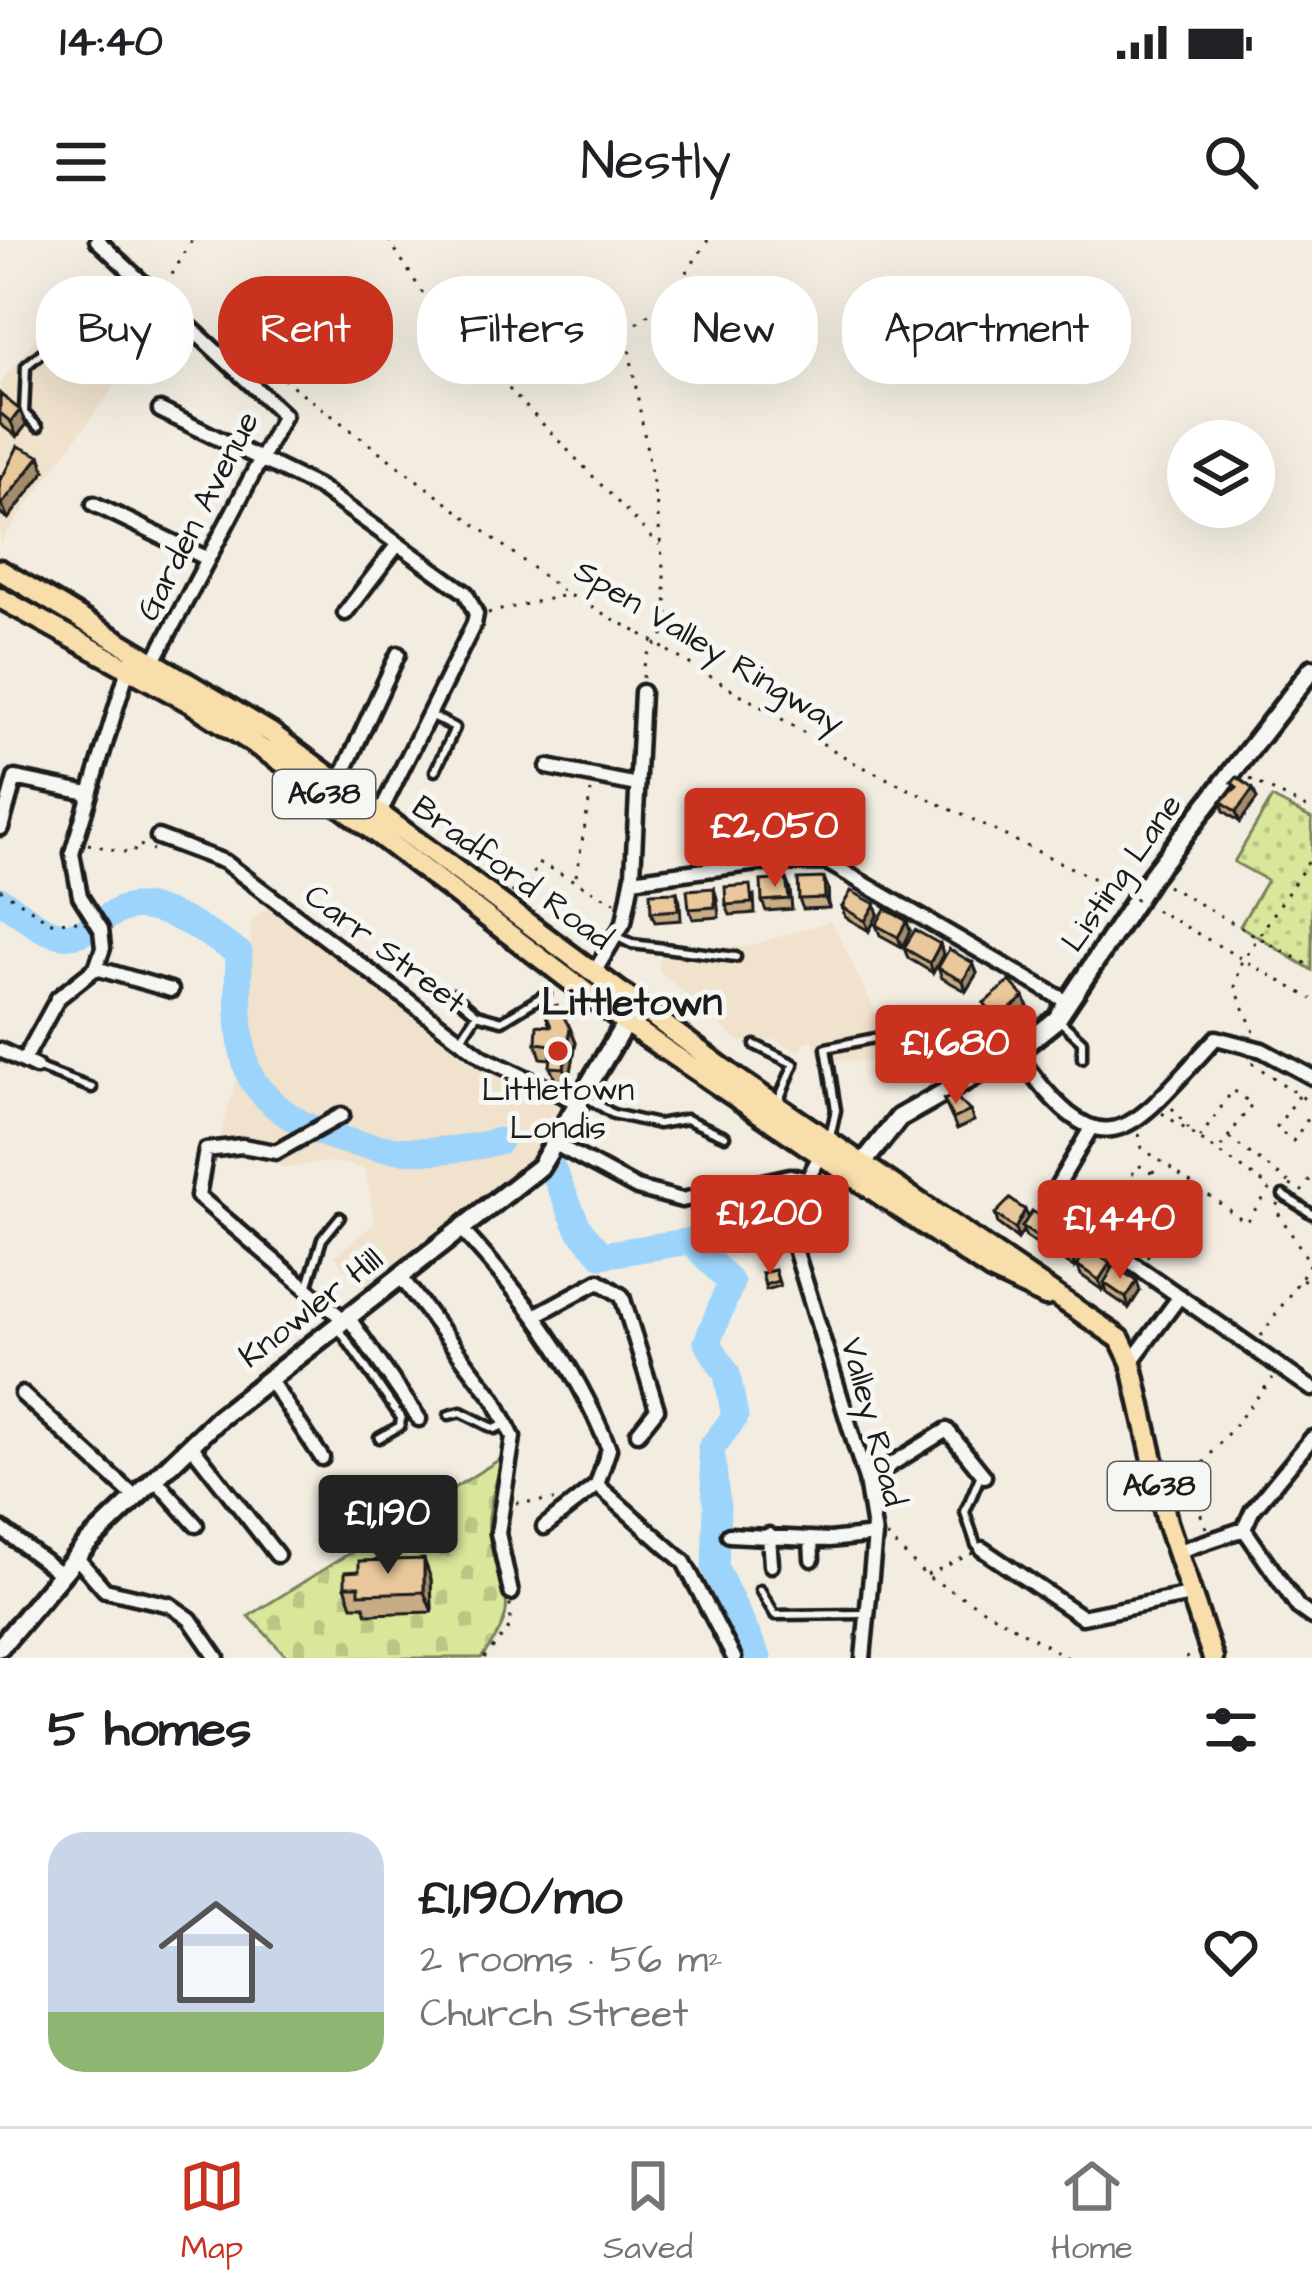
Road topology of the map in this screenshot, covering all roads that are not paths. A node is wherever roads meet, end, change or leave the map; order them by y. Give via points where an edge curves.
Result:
1 (97, 240) edge
2 (135, 276) edge
3 (194, 332) edge
4 (36, 358) edge
5 (160, 410) dead end
6 (38, 428) dead end
7 (261, 457) junction
8 (94, 504) dead end
9 (398, 544) junction
10 (206, 558) junction
11 (0, 570) edge
12 (0, 598) edge
13 (345, 613) dead end
14 (398, 654) dead end
15 (131, 660) junction
16 (1312, 669) edge
17 (149, 670) junction
18 (642, 692) road end
19 (428, 715) junction
20 (548, 767) dead end
21 (435, 770) dead end
22 (339, 782) junction
23 (638, 785) junction
24 (88, 794) junction
25 (753, 811) dead end
26 (380, 813) junction
27 (1, 828) edge
28 (156, 844) road end
29 (757, 863) junction
30 (632, 880) junction
31 (616, 936) junction
32 (736, 957) dead end
33 (96, 968) junction
34 (595, 971) junction
35 (170, 991) dead end
36 (453, 994) dead end
37 (546, 994) dead end
38 (1069, 1003) junction
39 (637, 1004) junction
40 (477, 1014) junction
41 (1057, 1019) junction
42 (626, 1023) junction
43 (879, 1037) dead end
44 (460, 1040) junction
45 (755, 1045) dead end
46 (0, 1050) edge
47 (1016, 1052) junction
48 (1082, 1058) dead end
49 (31, 1064) junction
50 (1312, 1077) edge
51 (92, 1088) dead end
52 (583, 1100) junction
53 (777, 1106) junction
54 (342, 1115) dead end
55 (1091, 1128) junction
56 (725, 1136) dead end
57 (556, 1145) junction
58 (824, 1148) junction
59 (857, 1170) junction
60 (804, 1179) junction
61 (1283, 1195) road end
62 (1312, 1214) edge
63 (340, 1217) dead end
64 (461, 1228) junction
65 (400, 1276) junction
66 (307, 1288) junction
67 (1180, 1296) junction
68 (538, 1314) junction
69 (343, 1321) junction
70 (1131, 1362) junction
71 (268, 1379) junction
72 (1312, 1389) edge
73 (22, 1394) dead end
74 (449, 1415) dead end
75 (419, 1419) dead end
76 (506, 1423) junction
77 (638, 1433) dead end
78 (379, 1438) dead end
79 (1312, 1438) edge
80 (191, 1445) junction
81 (322, 1458) dead end
82 (981, 1478) joint
83 (155, 1479) junction
84 (866, 1480) junction
85 (597, 1485) junction
86 (136, 1498) junction
87 (196, 1525) dead end
88 (544, 1527) dead end
89 (0, 1528) edge
90 (874, 1528) junction
91 (1244, 1529) junction
92 (769, 1534) junction
93 (729, 1535) dead end
94 (811, 1539) junction
95 (979, 1547) joint
96 (1177, 1552) junction
97 (277, 1555) dead end
98 (76, 1558) junction
99 (812, 1559) dead end
100 (771, 1564) dead end
101 (61, 1574) junction
102 (760, 1590) dead end
103 (511, 1593) road end
104 (1190, 1595) junction
105 (869, 1614) junction
106 (1312, 1617) edge
107 (0, 1647) edge
108 (217, 1658) edge
109 (734, 1658) edge
110 (863, 1658) edge
111 (1213, 1658) edge

1 - 2 street, Garden Avenue
3 - 7 street, Garden Avenue via 284,415
4 - 6 lane via 26,366 24,413
5 - 7 street
7 - 9 street
7 - 10 street, Garden Avenue
8 - 10 street
9 - 13 street
9 - 19 street via 466,593 475,619
10 - 17 street, Garden Avenue
11 - 15 main road, Bradford Road / A638
12 - 15 main road, Bradford Road / A638
14 - 22 street
15 - 17 main road, Bradford Road / A638
15 - 24 street
16 - 38 street, Listing Lane via 1151,877
17 - 22 main road, Bradford Road / A638 via 272,733
17 - 42 main road, Bradford Road / A638
18 - 23 street
19 - 21 lane via 455,728
19 - 26 street
20 - 23 street
22 - 26 main road, Bradford Road / A638
23 - 30 street
24 - 27 street via 15,778
24 - 33 street via 73,875 96,920
25 - 29 street
26 - 34 main road, Bradford Road / A638
28 - 44 street, Carr Street via 225,862
29 - 30 street
29 - 38 street via 826,862
30 - 31 street
31 - 32 lane
31 - 34 street
33 - 35 street
33 - 49 street via 58,998
34 - 39 main road, Bradford Road / A638
36 - 40 lane
37 - 40 lane via 502,1021
38 - 41 street, Listing Lane
39 - 42 street, Knowler Hill
39 - 53 main road, Bradford Road / A638
40 - 44 lane
41 - 47 street, Listing Lane
41 - 48 lane via 1082,1041
42 - 52 street, Knowler Hill
42 - 58 main road, Bradford Road / A638
43 - 58 lane via 826,1048 836,1110
44 - 52 street, Carr Street
45 - 53 lane via 794,1064
46 - 49 street
47 - 55 street via 1057,1104
47 - 59 street, Listing Lane via 899,1118
49 - 51 lane
50 - 55 street via 1262,1050 1216,1038 1160,1104 1137,1120
52 - 56 lane via 658,1124 686,1119
52 - 57 street, Knowler Hill
53 - 58 main road, Bradford Road / A638
54 - 66 street via 276,1152 206,1150 198,1196
55 - 67 street via 1056,1188 1060,1213
57 - 60 street via 637,1188 682,1200
57 - 64 street, Knowler Hill via 540,1167
58 - 59 main road, Bradford Road / A638
58 - 60 street, Valley Road
59 - 70 main road, Bradford Road / A638 via 991,1270 1098,1322 1120,1339
60 - 84 street, Valley Road via 792,1209 793,1242
61 - 62 lane
63 - 66 lane via 322,1238
64 - 65 street, Knowler Hill
64 - 68 street
65 - 69 street, Knowler Hill
65 - 76 street
66 - 69 street
67 - 70 street
67 - 72 street
68 - 77 street via 599,1280 622,1296 657,1409
68 - 85 street via 610,1449
69 - 71 street, Knowler Hill
69 - 75 street
69 - 78 lane via 401,1418
70 - 96 main road, Bradford Road / A638
71 - 80 street, Knowler Hill
71 - 81 street
73 - 86 street
74 - 76 lane via 460,1412 495,1430
76 - 103 street via 513,1437 498,1533
79 - 91 street
80 - 83 street, Knowler Hill
80 - 97 street
82 - 84 street via 946,1430
82 - 95 lane via 965,1512
83 - 86 street, Knowler Hill
83 - 87 street
84 - 90 street, Valley Road
85 - 88 street
85 - 109 street via 684,1562
86 - 98 street, Knowler Hill
89 - 101 street
90 - 94 street
90 - 105 street, Valley Road
91 - 96 street
91 - 106 street
92 - 93 street
92 - 94 street
92 - 100 street
94 - 99 street
95 - 104 street via 1082,1617
96 - 104 main road, Bradford Road / A638
98 - 101 street, Knowler Hill
98 - 108 street via 105,1590 170,1605 190,1619
101 - 107 street, Knowler Hill
102 - 105 lane via 775,1615
104 - 111 main road, Bradford Road / A638
105 - 110 street, Valley Road

